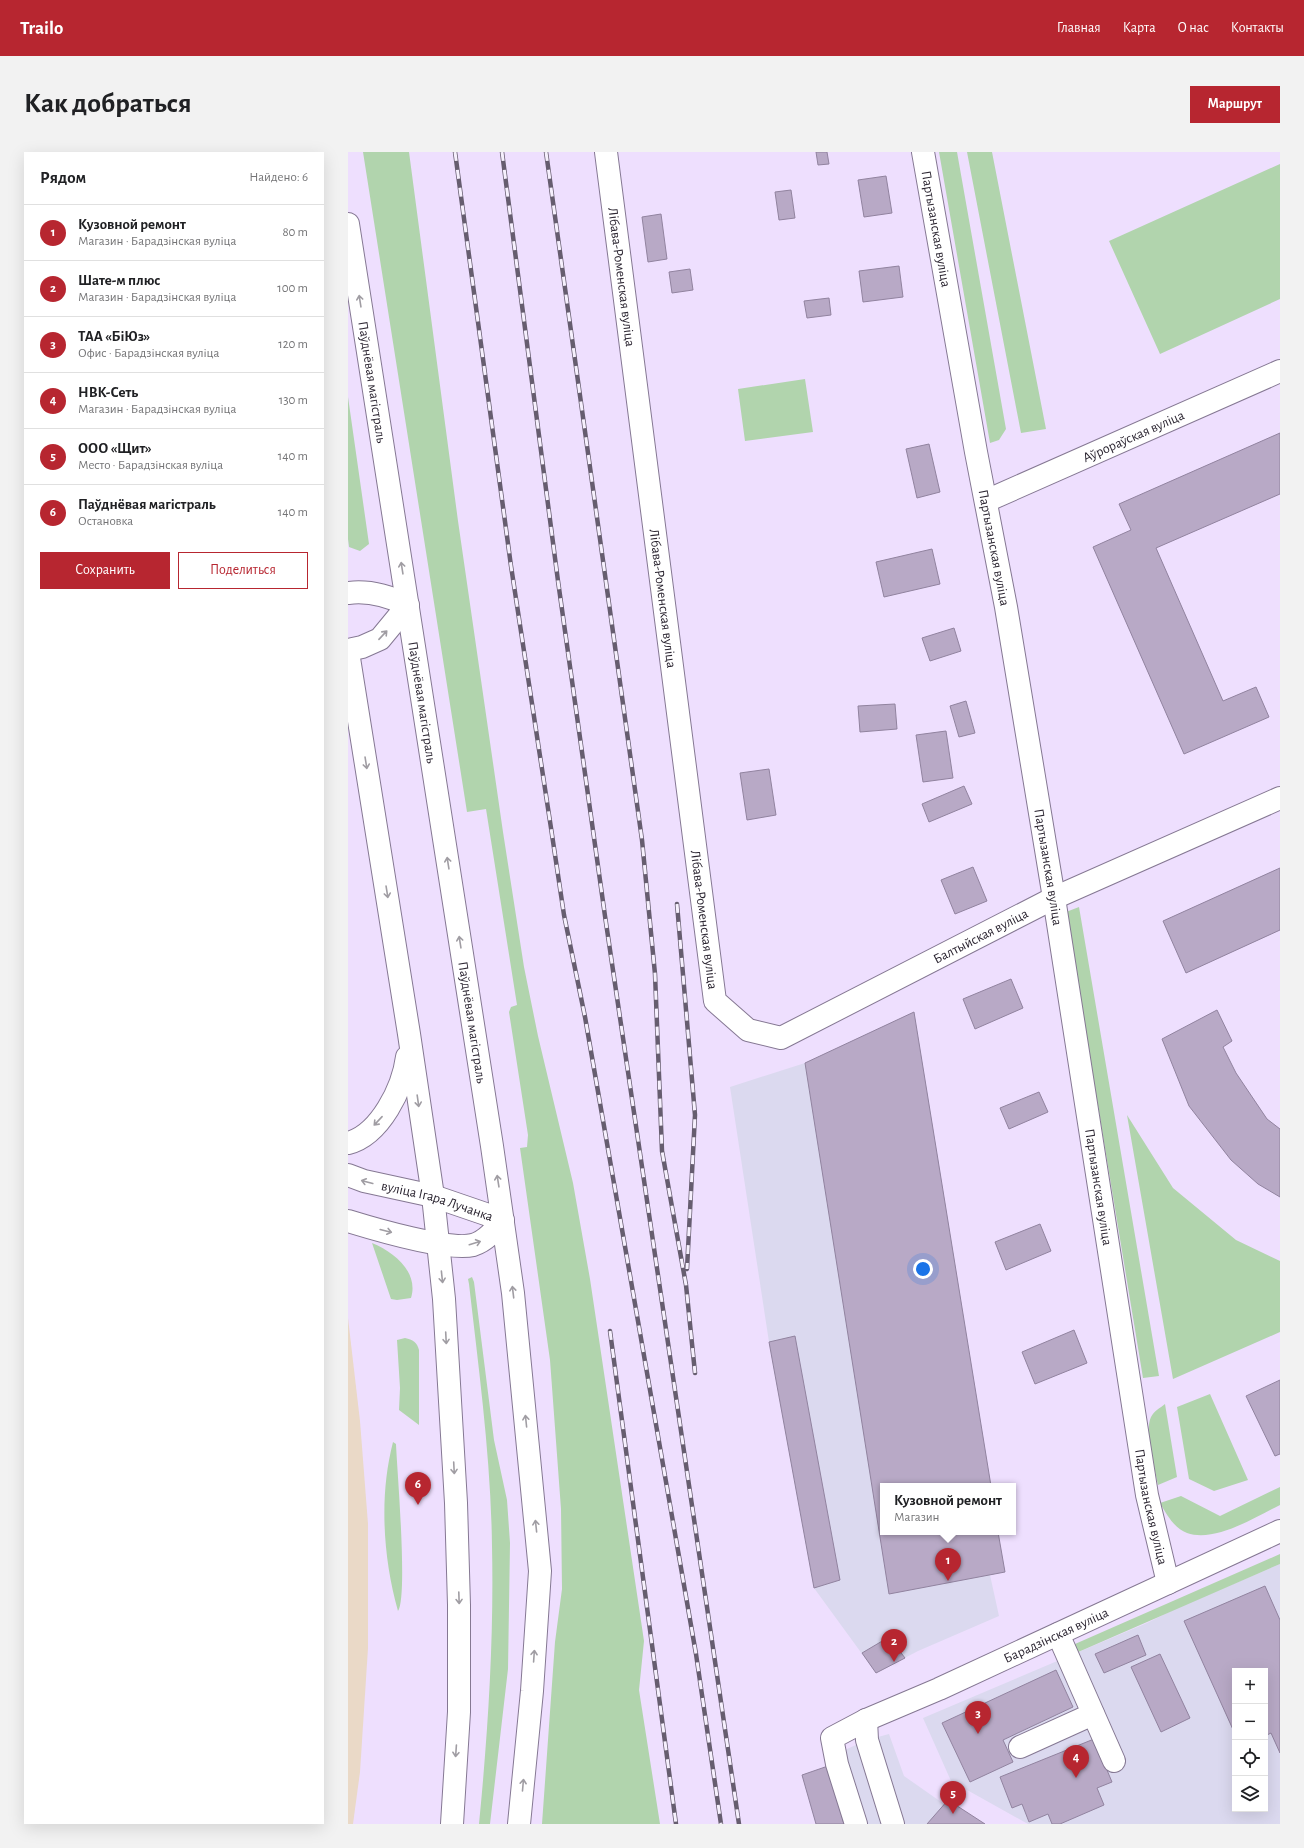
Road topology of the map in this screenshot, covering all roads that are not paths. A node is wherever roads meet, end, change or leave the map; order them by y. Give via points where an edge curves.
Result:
1 (606, 152) edge
2 (923, 152) edge
3 (348, 224) edge
4 (1280, 371) edge
5 (986, 501) junction
6 (348, 593) edge
7 (408, 605) junction
8 (348, 651) edge
9 (348, 695) edge
10 (360, 725) junction
11 (1280, 798) edge
12 (1054, 898) junction
13 (748, 1030) joint
14 (409, 1034) junction
15 (348, 1143) edge
16 (348, 1175) edge
17 (432, 1196) junction
18 (504, 1220) junction
19 (348, 1221) edge
20 (438, 1244) junction
21 (1280, 1531) edge
22 (1168, 1583) junction
23 (1058, 1634) junction
24 (1093, 1714) junction
25 (866, 1720) junction
26 (1020, 1747) dead end
27 (1114, 1760) dead end
28 (452, 1824) edge
29 (519, 1824) edge
30 (856, 1824) edge
31 (893, 1824) edge

1 - 13 street, Лібава-Роменская вуліца via 715,1001
2 - 5 street, Партызанская вуліца
7 -> 3 street, Паўднёвая магістраль
4 - 5 street, Аўрораўская вуліца
5 - 12 street, Партызанская вуліца
6 - 7 street via 373,592
8 -> 7 street via 362,648 380,639
18 -> 7 street, Паўднёвая магістраль
8 - 10 street
9 - 10 street
10 -> 14 street
11 - 12 street, Балтыйская вуліца
12 - 13 street, Балтыйская вуліца via 781,1038
12 - 22 street, Партызанская вуліца via 1147,1495
14 -> 15 street via 407,1061 397,1094 381,1119 364,1135
14 -> 17 street
17 -> 16 street, вуліца Ігара Лучанка via 364,1182
17 - 18 street, вуліца Ігара Лучанка
17 - 20 street
20 -> 18 street, вуліца Ігара Лучанка via 472,1245 484,1240
29 -> 18 street, Паўднёвая магістраль via 540,1571
19 -> 20 street, вуліца Ігара Лучанка
20 -> 28 street via 444,1299 459,1605 459,1712
21 - 22 street, Барадзінская вуліца
22 - 23 street, Барадзінская вуліца
23 - 24 street
23 - 25 street, Барадзінская вуліца
24 - 26 street
24 - 27 street
25 - 30 street, Барадзінская вуліца via 832,1738 837,1764
25 - 31 street via 867,1740

